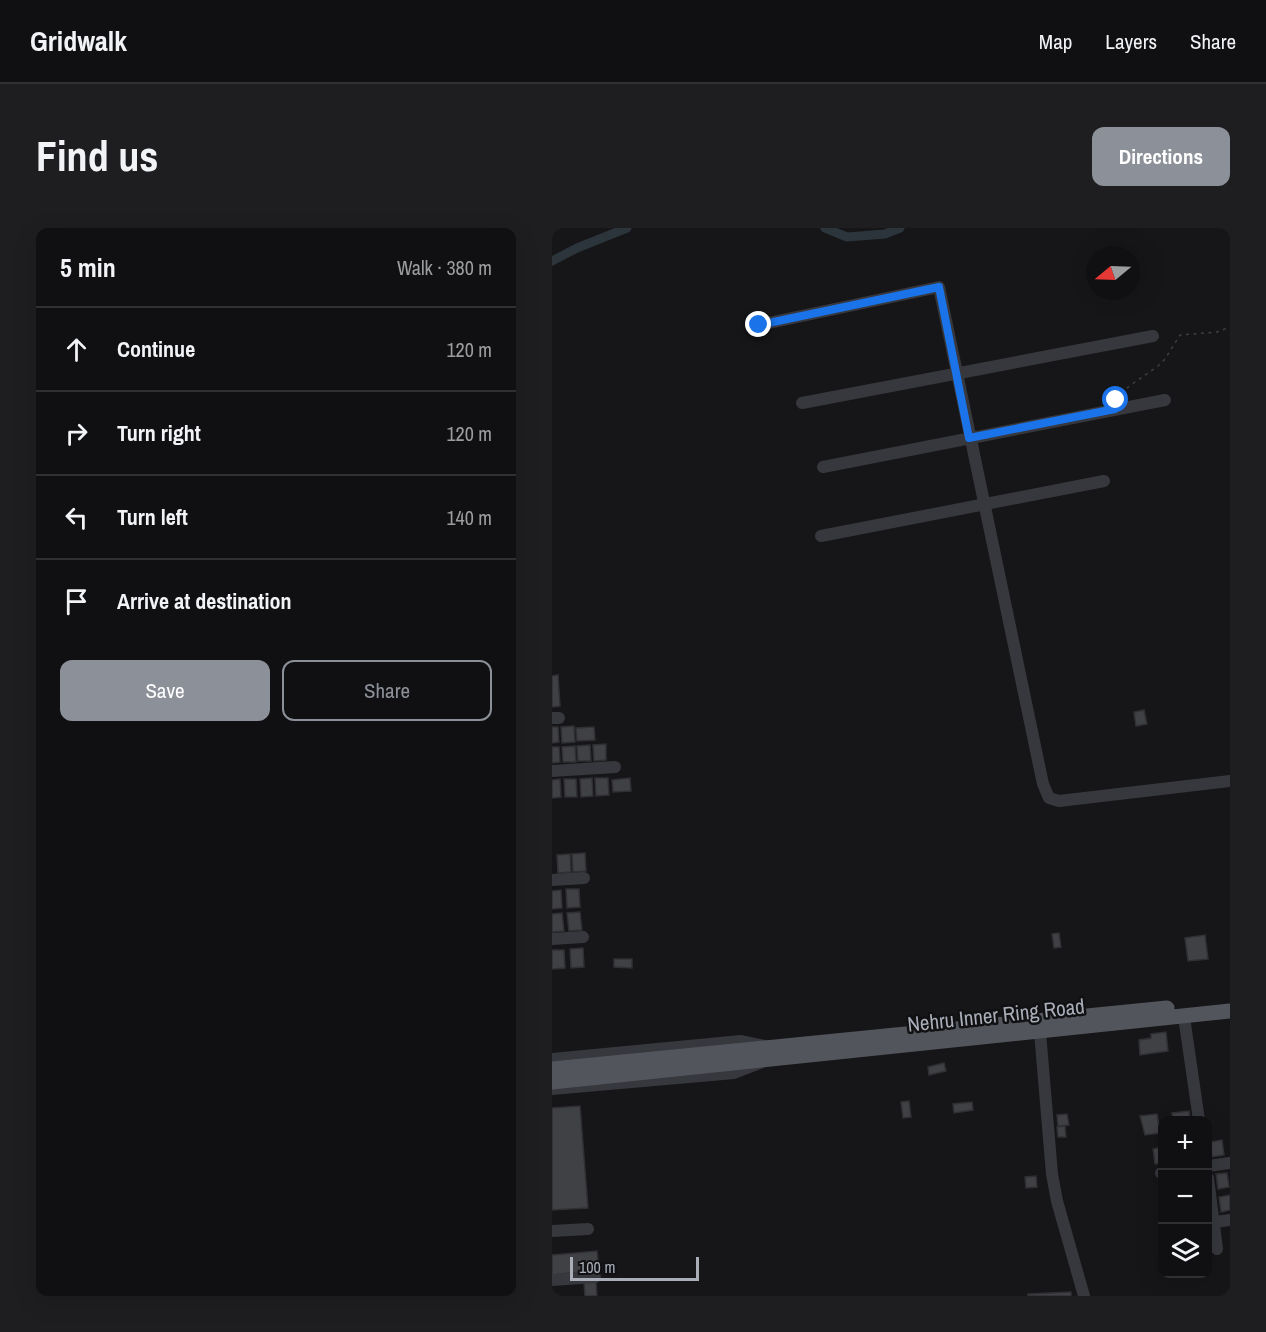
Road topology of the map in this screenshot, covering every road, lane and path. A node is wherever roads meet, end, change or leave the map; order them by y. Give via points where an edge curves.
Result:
1 (759, 325) dead end
2 (1230, 327) edge
3 (1153, 336) dead end
4 (956, 373) junction
5 (1165, 400) dead end
6 (802, 403) dead end
7 (1115, 409) junction
8 (969, 438) junction
9 (823, 467) dead end
10 (1104, 481) dead end
11 (983, 505) junction
12 (822, 536) dead end
13 (615, 767) dead end
14 (552, 771) edge
15 (1230, 781) edge
16 (584, 878) dead end
17 (552, 880) edge
18 (583, 937) dead end
19 (552, 939) edge
20 (1230, 1002) edge
21 (1230, 1011) edge
22 (1184, 1017) junction
23 (1040, 1032) junction
24 (845, 1046) junction
25 (769, 1054) junction
26 (732, 1058) junction
27 (552, 1059) edge
28 (552, 1069) edge
29 (552, 1082) edge
30 (552, 1089) edge
31 (1198, 1116) edge
32 (1230, 1163) edge
33 (1212, 1165) edge
34 (1230, 1220) edge
35 (1212, 1222) edge
36 (1211, 1224) edge
37 (588, 1229) dead end
38 (552, 1231) edge
39 (1217, 1249) dead end
40 (595, 1277) dead end
41 (552, 1280) edge
42 (1084, 1296) edge

1 - 4 street via 939,287
2 - 7 path via 1180,335 1166,359 1120,392
3 - 4 street
4 - 6 street
4 - 8 street
5 - 7 street
7 - 8 street
8 - 9 street
8 - 11 street
10 - 11 street
11 - 12 street
11 - 15 street via 1042,784 1049,798 1059,801
13 - 14 street
16 - 17 street
18 - 19 street
20 - 24 main road, Nehru Inner Ring Road
21 - 22 main road, Nehru Inner Ring Road
22 - 23 main road, Nehru Inner Ring Road
22 - 31 street
23 - 24 main road, Nehru Inner Ring Road
23 - 42 street via 1052,1173
24 - 25 main road, Nehru Inner Ring Road
25 - 26 main road, Nehru Inner Ring Road
25 - 27 street via 753,1042 741,1041
25 - 30 street via 734,1073
26 - 28 main road
26 - 29 main road
32 - 33 street
34 - 35 street
36 - 39 street
37 - 38 street
40 - 41 street

